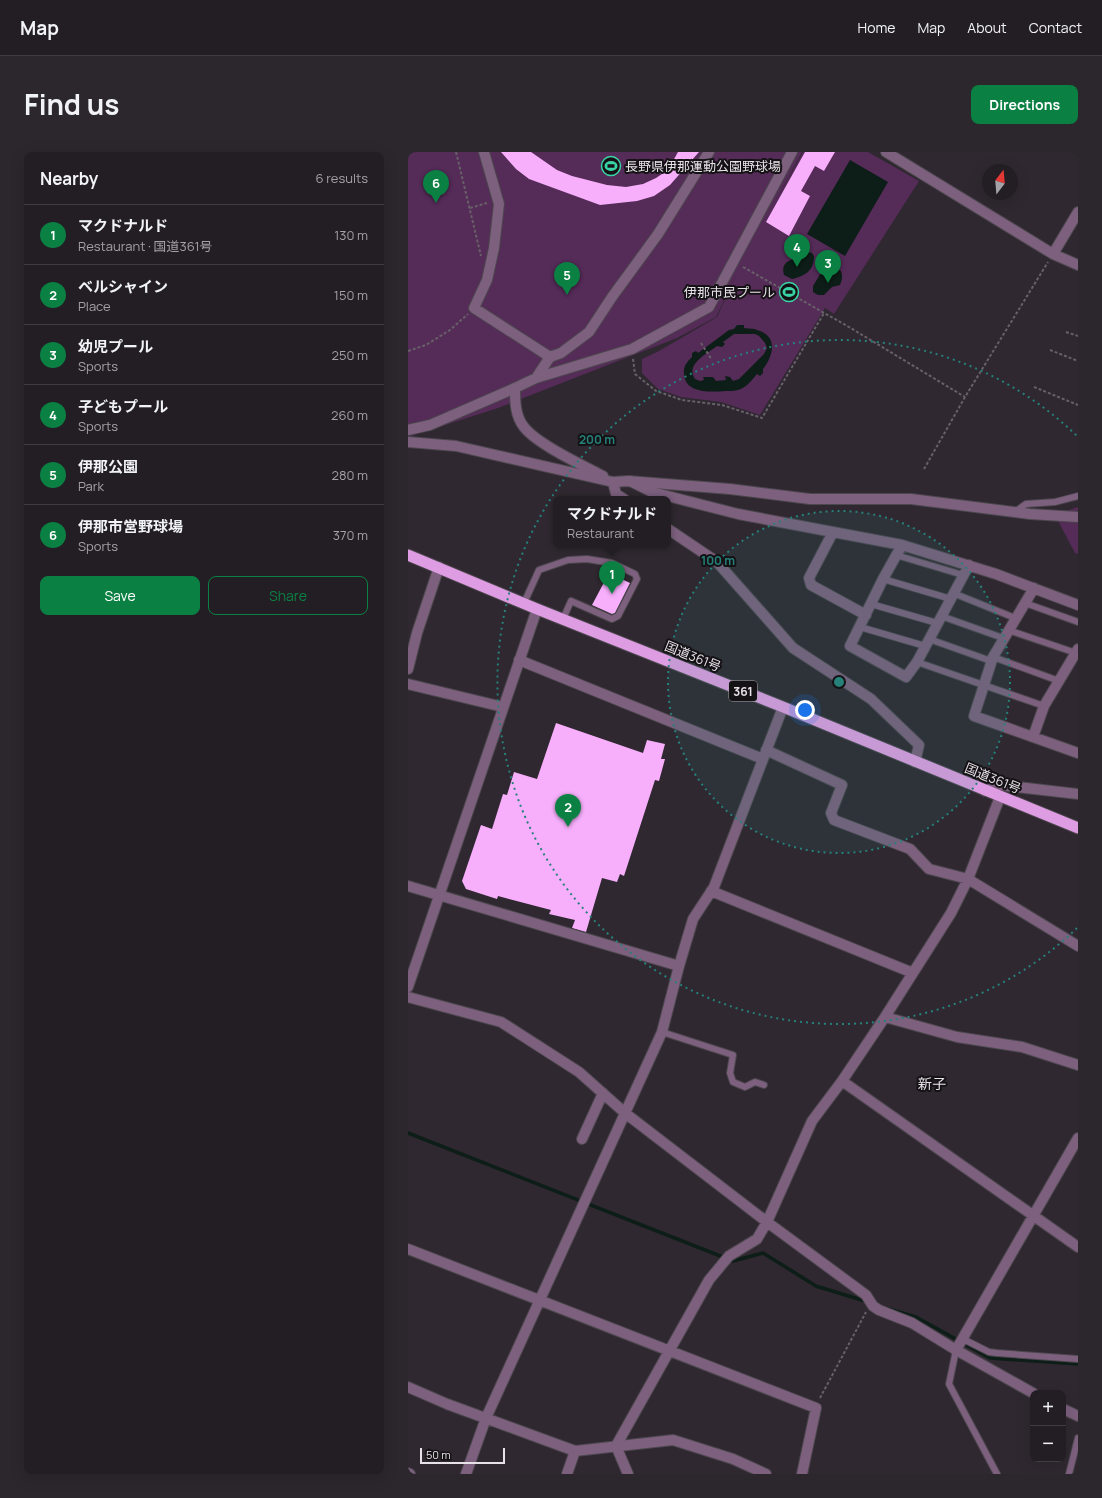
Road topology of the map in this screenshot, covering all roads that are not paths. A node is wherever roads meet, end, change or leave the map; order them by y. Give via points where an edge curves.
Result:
1 (484, 152) edge
2 (709, 152) edge
3 (792, 152) edge
4 (886, 152) edge
5 (1078, 212) edge
6 (1053, 254) junction
7 (1078, 265) edge
8 (550, 357) junction
9 (536, 378) junction
10 (515, 388) junction
11 (408, 430) edge
12 (408, 442) edge
13 (628, 480) junction
14 (613, 482) junction
15 (619, 496) edge
16 (668, 496) edge
17 (1078, 496) edge
18 (671, 497) edge
19 (1014, 512) junction
20 (1078, 518) edge
21 (671, 531) edge
22 (833, 532) junction
23 (902, 544) junction
24 (408, 555) edge
25 (896, 555) junction
26 (969, 565) junction
27 (439, 567) junction
28 (963, 575) junction
29 (883, 579) junction
30 (1034, 588) junction
31 (952, 596) junction
32 (524, 603) junction
33 (1025, 603) junction
34 (871, 604) junction
35 (1078, 605) edge
36 (537, 609) junction
37 (866, 615) junction
38 (1015, 618) junction
39 (563, 619) junction
40 (939, 620) junction
41 (1078, 622) edge
42 (860, 627) junction
43 (1005, 634) junction
44 (927, 642) junction
45 (1077, 651) edge
46 (992, 659) junction
47 (519, 660) junction
48 (917, 662) junction
49 (408, 669) edge
50 (1059, 680) junction
51 (408, 684) edge
52 (983, 685) junction
53 (1044, 706) junction
54 (503, 707) junction
55 (783, 707) junction
56 (1033, 737) junction
57 (1078, 753) edge
58 (765, 755) junction
59 (915, 762) junction
60 (986, 791) junction
61 (1078, 794) edge
62 (1000, 797) junction
63 (1078, 828) edge
64 (968, 879) junction
65 (408, 886) edge
66 (711, 891) junction
67 (439, 896) junction
68 (1078, 946) edge
69 (679, 966) junction
70 (912, 973) junction
71 (408, 987) edge
72 (408, 997) edge
73 (885, 1017) junction
74 (662, 1032) junction
75 (1078, 1065) edge
76 (842, 1081) junction
77 (764, 1085) dead end
78 (603, 1093) junction
79 (625, 1113) junction
80 (1078, 1138) edge
81 (582, 1139) dead end
82 (1033, 1215) junction
83 (767, 1222) junction
84 (1078, 1247) edge
85 (408, 1249) edge
86 (540, 1300) junction
87 (960, 1344) junction
88 (669, 1352) junction
89 (1078, 1359) edge
90 (408, 1388) edge
91 (1030, 1391) edge
92 (1066, 1410) edge
93 (1078, 1416) edge
94 (486, 1418) junction
95 (1078, 1438) edge
96 (616, 1446) junction
97 (574, 1451) junction
98 (466, 1474) edge
99 (567, 1474) edge
100 (628, 1474) edge
101 (766, 1474) edge
102 (802, 1474) edge
103 (997, 1474) edge
104 (1069, 1474) edge

1 - 8 street via 499,204 487,280 474,308
2 - 8 street via 658,234 589,332 561,353
3 - 9 street via 709,307 632,350
4 - 6 street
5 - 6 street
6 - 7 street
8 - 9 street
9 - 10 street
10 - 11 street via 430,425
10 - 14 street via 515,407 523,426 537,439
12 - 14 street via 456,446
13 - 14 street
13 - 16 street via 652,492
13 - 19 street via 810,499 911,499
14 - 15 street via 616,494
17 - 19 lane via 1055,502 1026,504
18 - 22 street via 730,512
19 - 20 street
21 - 59 street via 717,562 793,648 871,699 919,745
22 - 23 street
22 - 37 street via 809,578 811,585
23 - 25 street
23 - 26 street
24 - 27 highway, 国道361号 / 361
25 - 28 lane
25 - 29 street
26 - 28 street
26 - 30 street
27 - 32 highway, 国道361号 / 361
27 - 49 street
28 - 31 street
29 - 31 lane
29 - 34 street
30 - 33 street
30 - 35 street
31 - 38 lane
31 - 40 street
32 - 36 highway, 国道361号 / 361
32 - 39 lane via 538,570 568,560 587,559 612,563 635,574 637,579 618,616 612,619 571,602
33 - 38 street
33 - 41 lane
34 - 37 street
34 - 40 lane
36 - 39 highway, 国道361号 / 361
36 - 47 street
37 - 42 street
38 - 43 street
39 - 55 highway, 国道361号 / 361
40 - 43 lane
40 - 44 street
42 - 44 lane
42 - 48 street via 850,646 906,677
43 - 45 lane
43 - 46 street
44 - 46 lane
44 - 48 street
45 - 50 street
46 - 50 lane
46 - 52 street
47 - 54 street
47 - 58 street
48 - 52 lane
50 - 53 street
51 - 54 street
52 - 53 lane
52 - 56 street via 974,716
53 - 56 street
54 - 67 street
55 - 58 street
55 - 59 highway, 国道361号 / 361
56 - 57 street
58 - 64 street via 842,785 831,813 834,820 910,849 929,869
58 - 66 street
59 - 60 highway, 国道361号 / 361
60 - 61 street via 1000,785
60 - 62 highway, 国道361号 / 361
62 - 63 highway, 国道361号 / 361
62 - 64 street
64 - 68 street
64 - 70 street via 951,913
65 - 67 street
66 - 69 street via 693,919
66 - 70 street
67 - 69 street
67 - 71 street
69 - 74 street
70 - 73 street
72 - 78 street via 501,1022 579,1072
73 - 75 street via 956,1036 1022,1047
73 - 76 street
74 - 77 lane via 733,1055 730,1073 733,1082 745,1087 755,1082
74 - 79 street
76 - 82 street
76 - 83 street via 812,1121
78 - 79 street
78 - 81 street
79 - 83 street
79 - 86 street
80 - 82 street
82 - 84 street
82 - 87 street
83 - 87 street via 866,1295 879,1310
83 - 88 street via 757,1239 727,1258 709,1280
85 - 86 street
86 - 88 street
86 - 94 street
87 - 89 lane via 989,1352
87 - 91 street
87 - 103 lane via 949,1384
88 - 96 street
88 - 102 street via 816,1408
90 - 94 street
92 - 93 street
94 - 97 street
94 - 98 street
95 - 104 lane
96 - 97 street
96 - 100 street
96 - 101 street via 673,1440 733,1459
97 - 99 street

